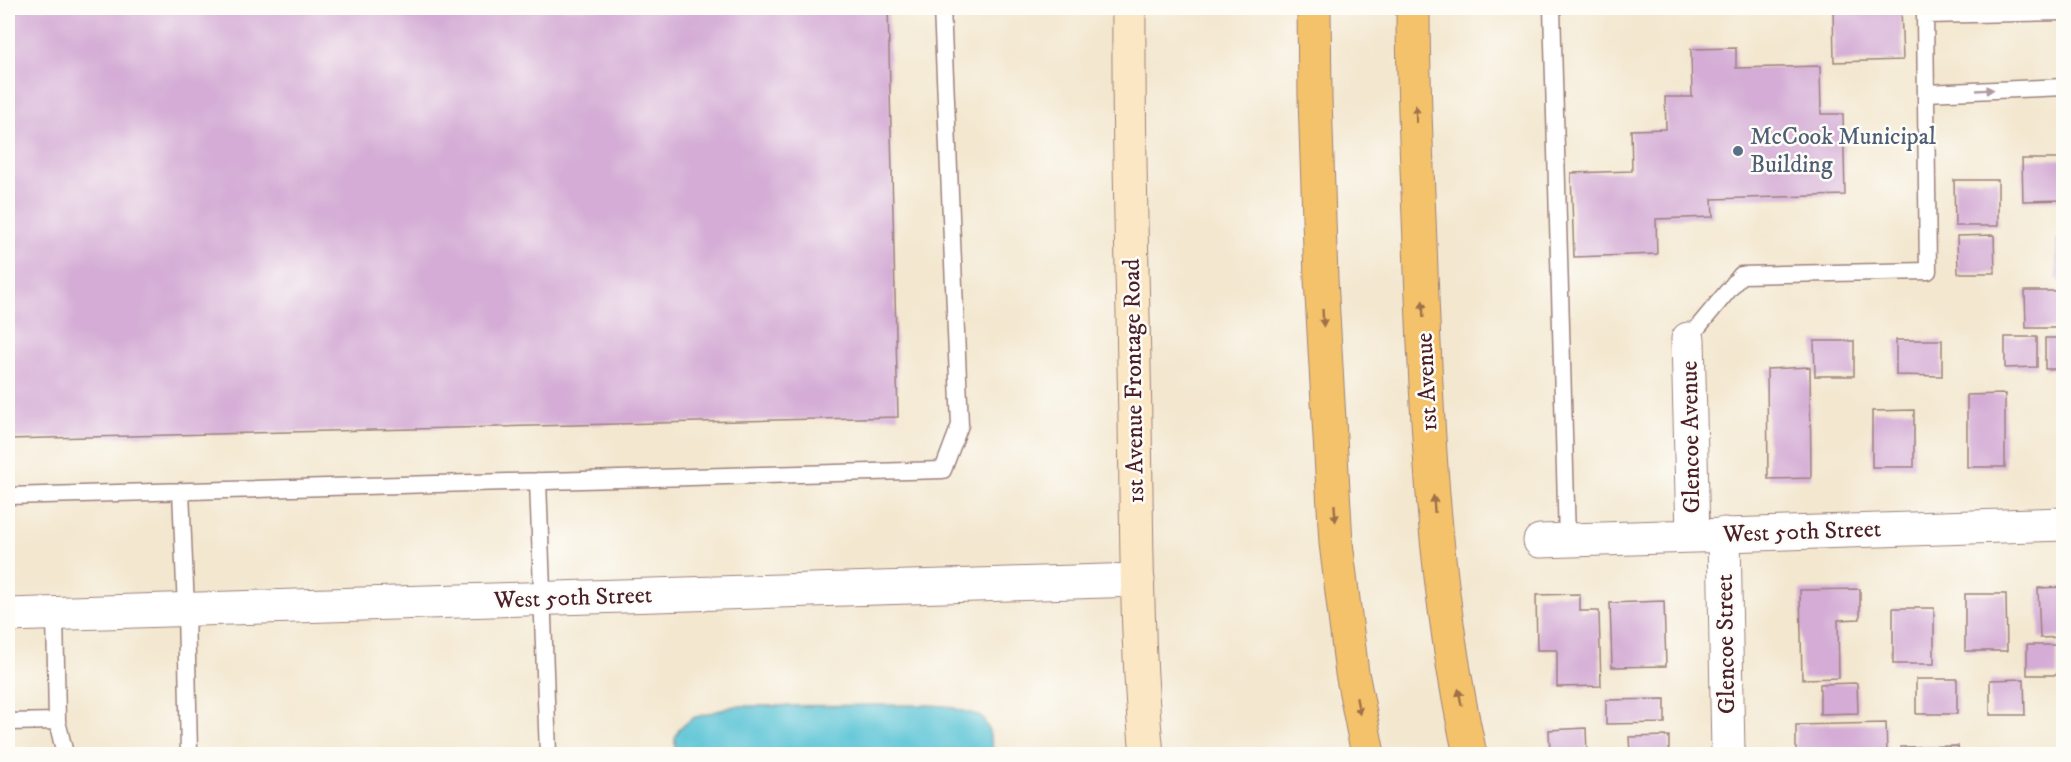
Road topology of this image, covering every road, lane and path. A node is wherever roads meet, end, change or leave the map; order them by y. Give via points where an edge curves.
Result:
1 (942, 8) edge
2 (1129, 8) edge
3 (1293, 8) edge
4 (1314, 8) edge
5 (1413, 8) edge
6 (1552, 8) edge
7 (1927, 11) edge
8 (2064, 12) edge
9 (2064, 87) edge
10 (1926, 93) junction
11 (1321, 279) junction
12 (1688, 339) joint
13 (538, 481) junction
14 (181, 491) junction
15 (8, 496) edge
16 (2064, 524) edge
17 (1709, 535) junction
18 (1553, 540) joint
19 (1138, 580) junction
20 (542, 599) junction
21 (186, 609) junction
22 (55, 614) junction
23 (8, 615) edge
24 (57, 721) junction
25 (8, 722) edge
26 (65, 754) edge
27 (189, 754) edge
28 (548, 754) edge
29 (1147, 754) edge
30 (1368, 754) edge
31 (1470, 754) edge
32 (1728, 754) edge

1 - 13 lane via 960,425 943,470
2 - 19 street, 1st Avenue Frontage Road
3 - 11 main road
4 - 11 main road
31 -> 5 main road, 1st Avenue via 1435,518 1424,342
6 - 18 lane
7 - 8 lane
7 - 10 lane
10 -> 9 lane
10 - 12 lane via 1928,271 1741,275
11 -> 30 main road via 1336,543 1352,673
12 - 17 street, Glencoe Avenue
13 - 14 lane
13 - 20 lane
14 - 15 lane
14 - 21 lane
16 - 17 street, West 50th Street
17 - 18 street, West 50th Street
17 - 32 street, Glencoe Street
19 - 20 street, West 50th Street
19 - 29 street, 1st Avenue Frontage Road
20 - 21 street, West 50th Street
20 - 28 lane
21 - 22 street, West 50th Street
21 - 27 lane
22 - 23 street, West 50th Street
22 - 24 lane
24 - 25 lane
24 - 26 lane

